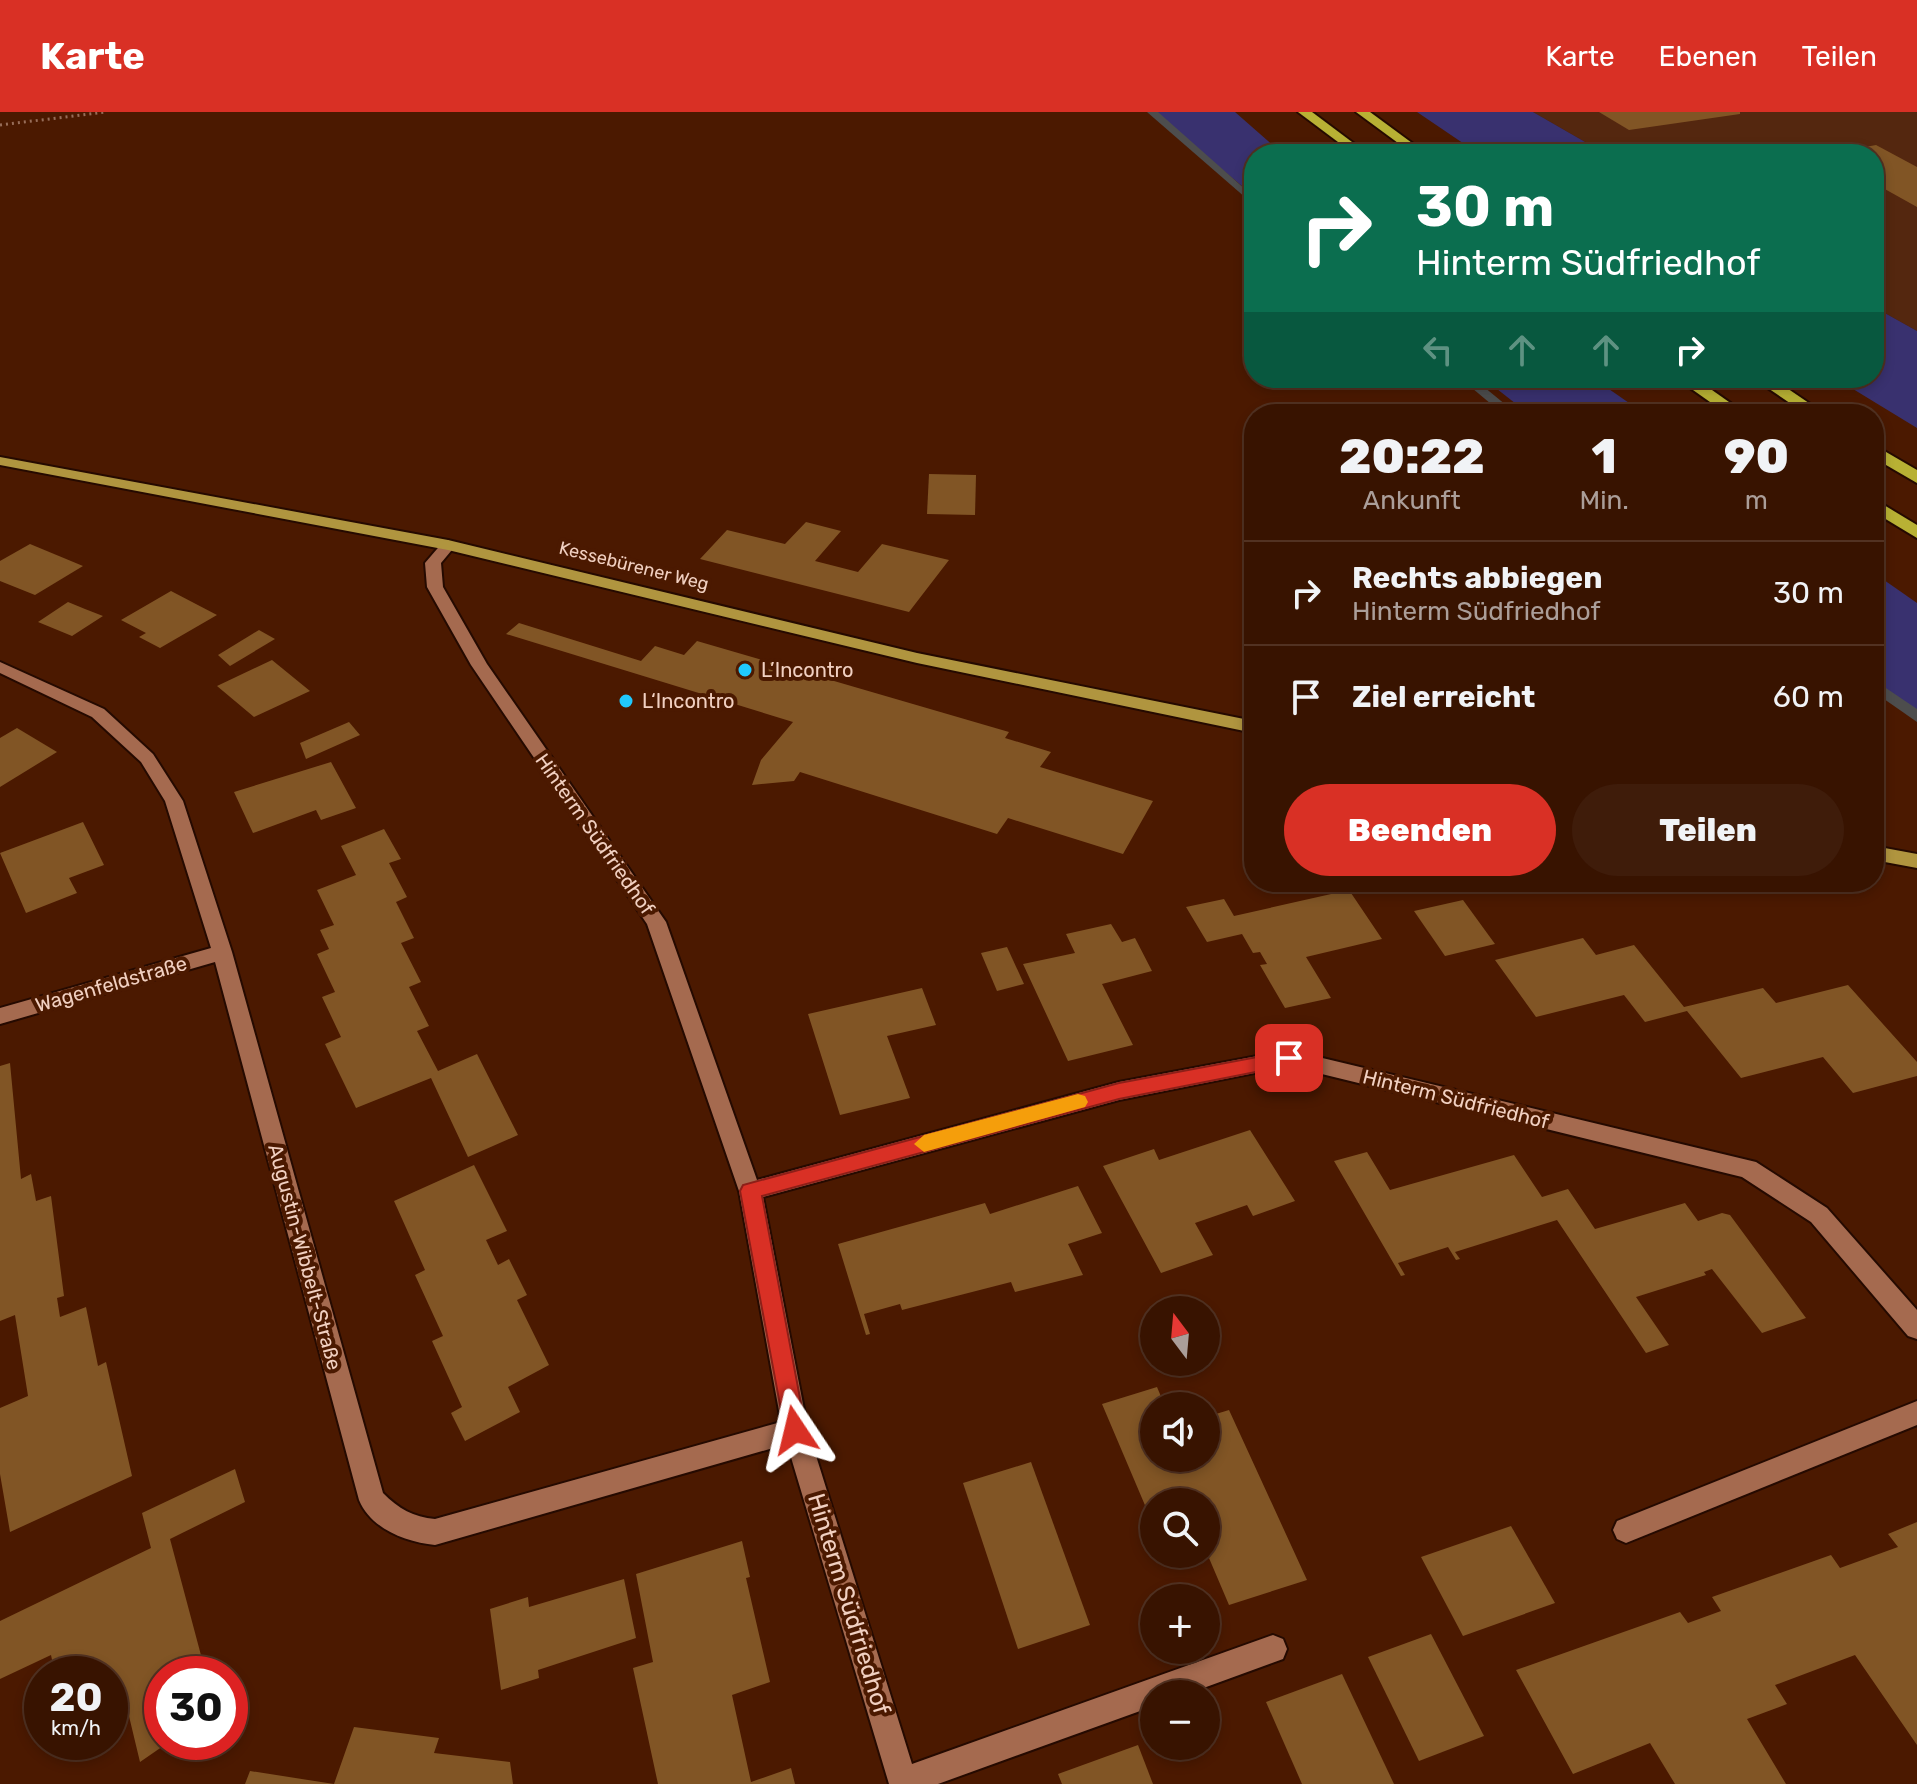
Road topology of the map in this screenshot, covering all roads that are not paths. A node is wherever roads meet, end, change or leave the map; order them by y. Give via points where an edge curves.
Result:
1 (1304, 112) edge
2 (1362, 112) edge
3 (1348, 144) edge
4 (1407, 144) edge
5 (1699, 388) edge
6 (1777, 388) edge
7 (1723, 404) edge
8 (1801, 404) edge
9 (1884, 457) edge
10 (0, 461) edge
11 (1917, 478) edge
12 (1884, 511) edge
13 (1917, 533) edge
14 (448, 545) junction
15 (0, 667) edge
16 (1244, 725) edge
17 (1884, 855) edge
18 (1917, 861) edge
19 (222, 952) junction
20 (0, 1016) edge
21 (750, 1191) junction
22 (1917, 1328) edge
23 (1917, 1413) edge
24 (795, 1430) junction
25 (1626, 1530) dead end
26 (1273, 1649) dead end
27 (904, 1783) edge

1 - 3 highway
2 - 4 highway
5 - 7 highway
6 - 8 highway
9 - 11 highway
10 - 14 main road, Kessebürener Weg
12 - 13 highway
14 - 16 main road, Kessebürener Weg via 917,658
14 - 21 street, Hinterm Südfriedhof via 433,563 435,587 479,665 656,922
15 - 19 street, Augustin-Wibbelt-Straße via 98,713 147,758 174,801
17 - 18 main road
19 - 20 street, Wagenfeldstraße
19 - 24 street, Augustin-Wibbelt-Straße via 372,1500 389,1518 409,1530 435,1532
21 - 22 street, Hinterm Südfriedhof via 1119,1091 1289,1058 1748,1169 1819,1215
21 - 24 street, Hinterm Südfriedhof
23 - 25 street
24 - 27 street, Hinterm Südfriedhof
26 - 27 street, Hinterm Südfriedhof

